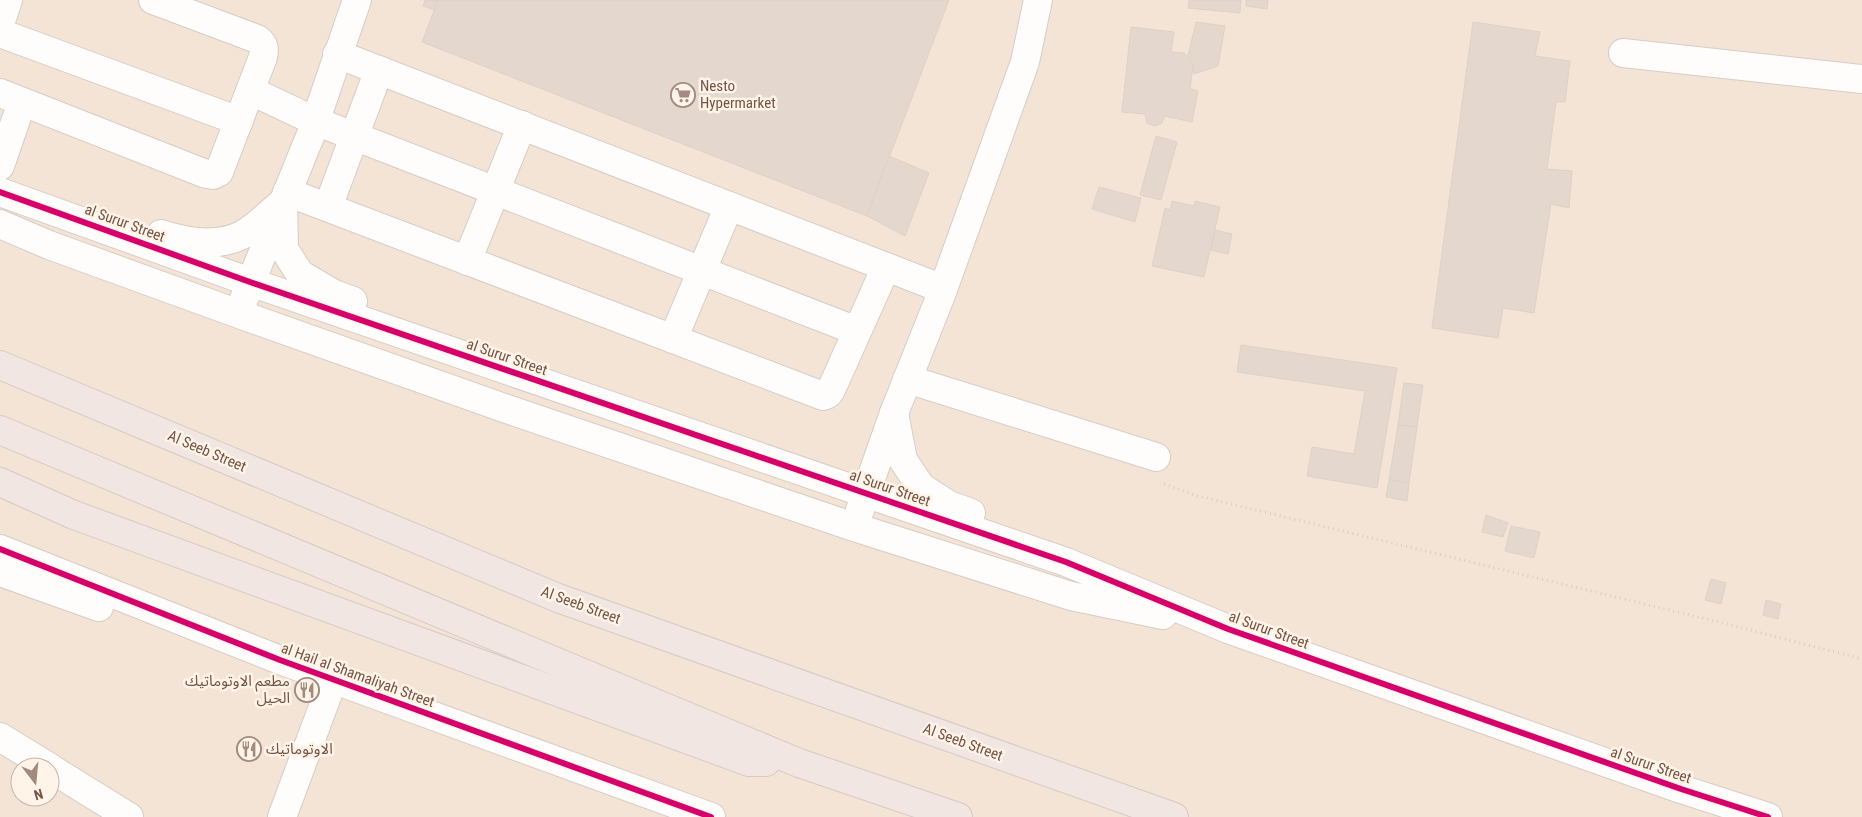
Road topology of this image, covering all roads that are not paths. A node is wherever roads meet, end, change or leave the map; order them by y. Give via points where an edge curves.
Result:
1 (8, 0) edge
2 (153, 0) edge
3 (357, 0) edge
4 (1038, 0) edge
5 (0, 24) edge
6 (0, 33) edge
7 (1623, 53) dead end
8 (337, 54) junction
9 (379, 70) junction
10 (1862, 79) edge
11 (251, 91) junction
12 (11, 98) edge
13 (316, 120) junction
14 (239, 121) junction
15 (522, 126) junction
16 (354, 136) junction
17 (0, 166) edge
18 (496, 191) junction
19 (0, 192) edge
20 (285, 197) junction
21 (729, 206) junction
22 (328, 207) junction
23 (0, 224) edge
24 (113, 232) junction
25 (467, 261) junction
26 (886, 267) junction
27 (702, 271) junction
28 (250, 282) junction
29 (943, 289) junction
30 (239, 314) junction
31 (857, 331) junction
32 (673, 339) junction
33 (0, 365) edge
34 (907, 379) junction
35 (894, 413) junction
36 (668, 426) junction
37 (0, 430) edge
38 (1156, 457) road end
39 (0, 482) edge
40 (866, 494) junction
41 (854, 526) junction
42 (0, 548) edge
43 (1066, 562) junction
44 (0, 572) edge
45 (1228, 629) junction
46 (280, 660) junction
47 (333, 680) junction
48 (0, 737) edge
49 (33, 757) edge
50 (800, 762) junction
51 (60, 774) edge
52 (129, 817) edge
53 (282, 817) edge
54 (711, 817) edge
55 (958, 817) edge
56 (1174, 817) edge
57 (1768, 817) edge

1 - 5 street
2 - 11 street via 263,43 265,50
3 - 8 street
4 - 29 street via 1025,62
6 - 14 street
7 - 10 street
8 - 9 street
8 - 13 street
9 - 15 street
9 - 16 street
11 - 13 street
11 - 14 street
12 - 14 street via 213,175 219,172
12 - 17 street
13 - 16 street
13 - 20 street
15 - 18 street
15 - 21 street
16 - 18 street
16 - 22 street
18 - 25 street
18 - 27 street
19 - 24 street, al Surur Street
20 - 22 street
20 - 24 street via 242,235 221,242 186,242 146,229
20 - 28 street
20 - 36 street via 284,249 300,274 334,294 376,310 640,398
21 - 26 street
21 - 27 street
22 - 25 street
23 - 30 street, al Surur Street via 48,245
24 - 28 street, al Surur Street
25 - 32 street
26 - 29 street
26 - 31 street
27 - 31 street
27 - 32 street
28 - 30 street
28 - 36 street, al Surur Street
29 - 34 street
30 - 41 street, al Surur Street
31 - 32 street via 831,390 824,396
33 - 56 highway, Al Seeb Street via 558,598
34 - 35 street
34 - 38 street
35 - 40 street
35 - 43 street via 903,460 921,487 949,505 1032,534
36 - 40 street, al Surur Street
37 - 50 highway
39 - 50 highway via 83,518 750,762
40 - 41 street
40 - 43 street, al Surur Street
41 - 45 street, al Surur Street via 1071,596
42 - 46 street, al Hail al Shamaliyah Street
43 - 45 street, al Surur Street
44 - 46 street, al Hail al Shamaliyah Street via 167,632
45 - 57 street, al Surur Street
46 - 47 street, al Hail al Shamaliyah Street
47 - 53 street
47 - 54 street, al Hail al Shamaliyah Street
48 - 49 street
50 - 55 highway
51 - 52 street

